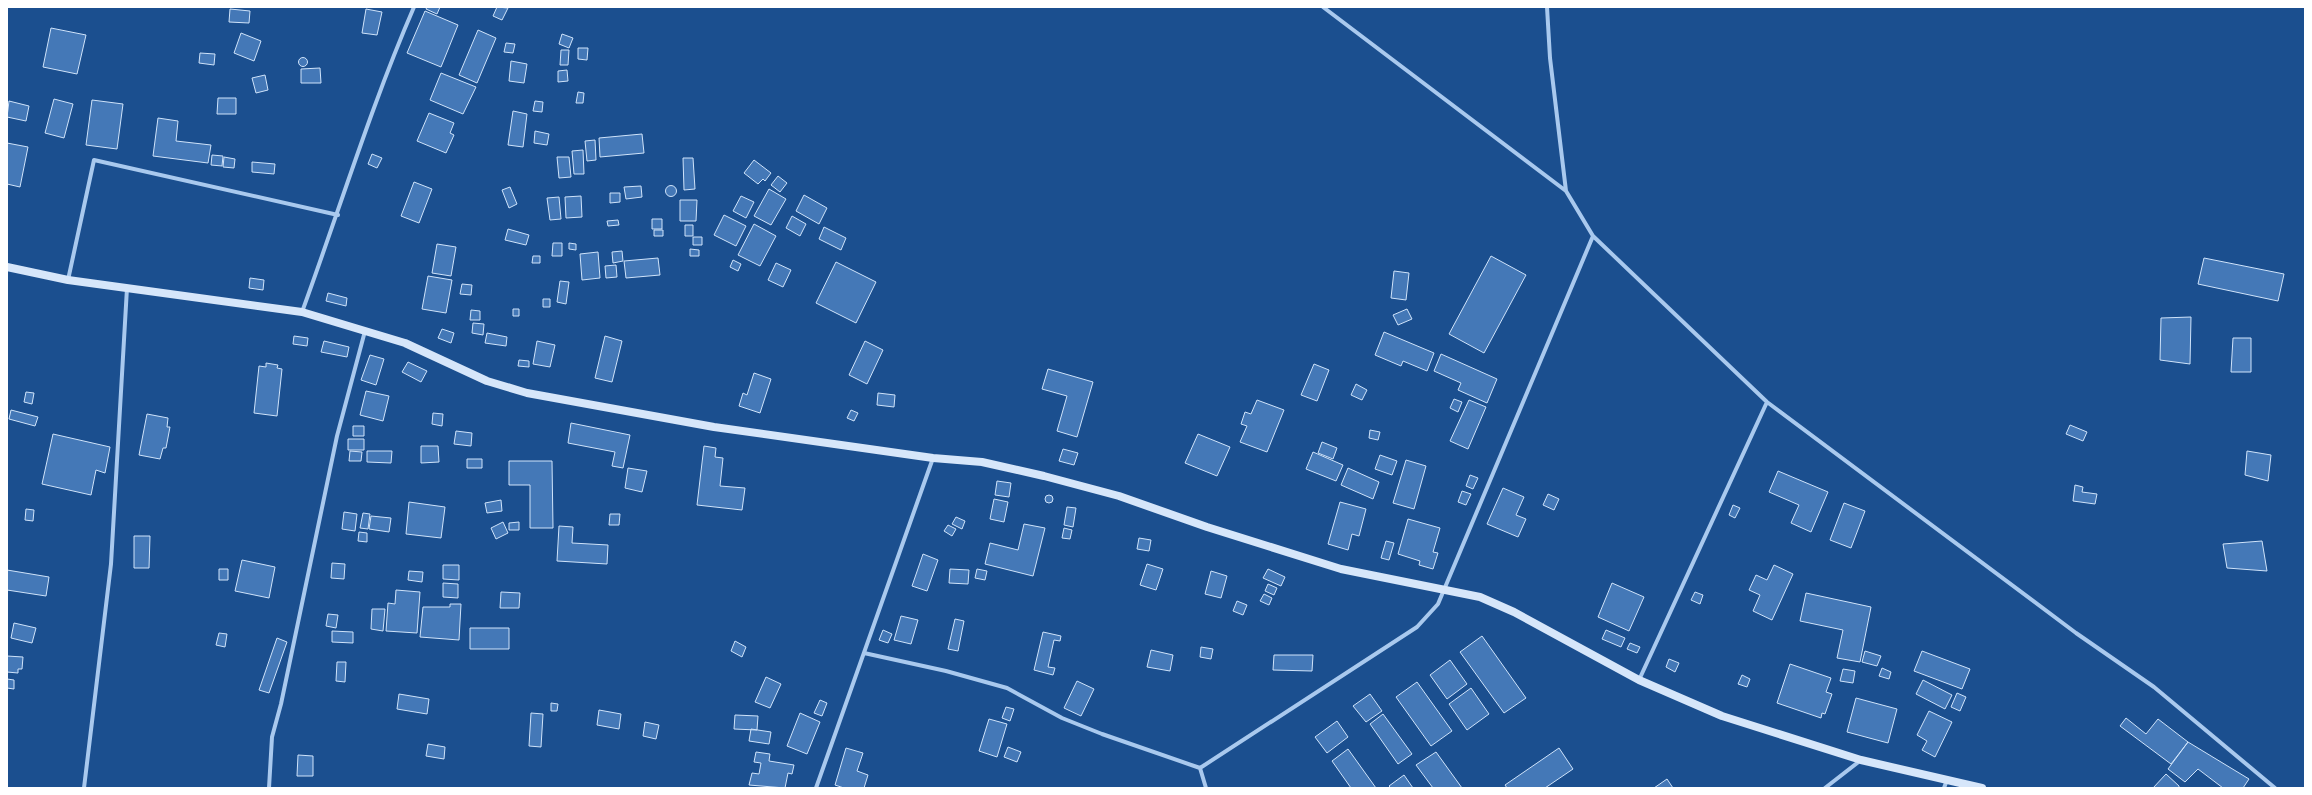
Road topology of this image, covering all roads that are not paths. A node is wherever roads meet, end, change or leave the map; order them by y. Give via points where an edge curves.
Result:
1 (414, 7) edge
2 (1323, 7) edge
3 (1547, 7) edge
4 (1566, 191) junction
5 (338, 216) junction
6 (1593, 236) junction
7 (7, 267) edge
8 (68, 280) junction
9 (127, 288) junction
10 (302, 312) junction
11 (365, 329) junction
12 (1767, 402) junction
13 (933, 458) junction
14 (1445, 590) junction
15 (864, 653) junction
16 (1639, 680) junction
17 (1861, 760) junction
18 (1200, 768) junction
19 (1946, 784) edge
20 (84, 788) edge
21 (269, 788) edge
22 (816, 788) edge
23 (1206, 788) edge
24 (1825, 788) edge
25 (1982, 788) edge
26 (2275, 788) edge

1 - 5 street via 352,169
2 - 4 street
3 - 4 street via 1550,58
4 - 6 street
5 - 8 street via 94,160
5 - 10 street
6 - 12 street
6 - 14 street
7 - 8 street
8 - 9 street
9 - 10 street
9 - 20 street via 111,564
10 - 11 street
11 - 13 street via 405,343 486,380 527,393 714,427
11 - 21 street via 337,436 283,697 272,737
12 - 16 street
12 - 26 street via 2076,633 2154,687
13 - 14 street via 982,462 1044,476 1119,496 1341,569
13 - 15 street
14 - 16 street via 1480,597 1514,612
14 - 18 street via 1438,604 1417,628
15 - 18 street via 946,671 1007,688 1062,718
15 - 22 street
16 - 17 street via 1722,716
17 - 19 street
17 - 24 street
18 - 23 street
19 - 25 street

